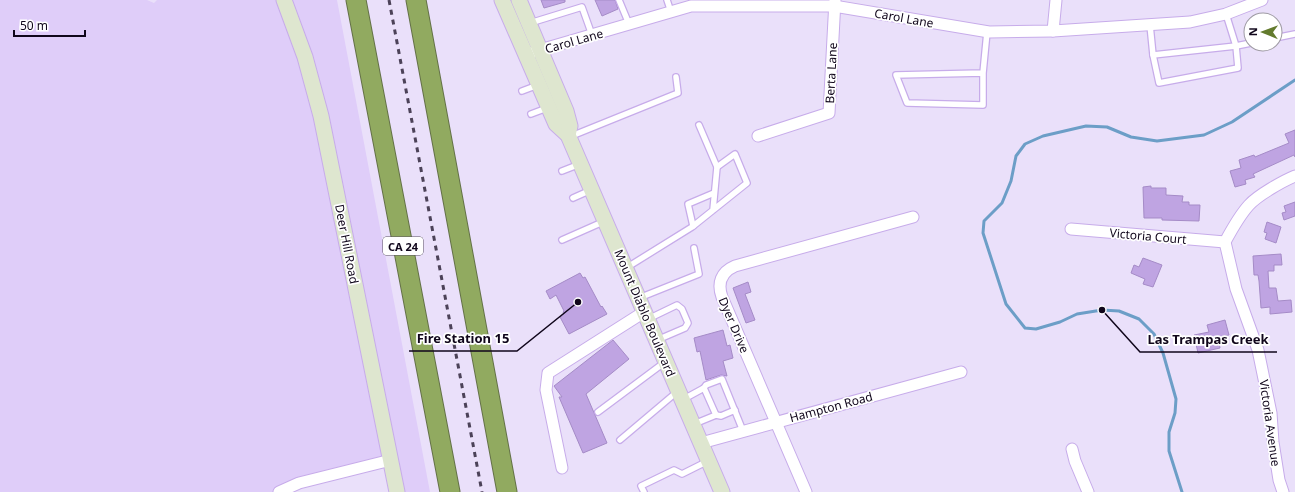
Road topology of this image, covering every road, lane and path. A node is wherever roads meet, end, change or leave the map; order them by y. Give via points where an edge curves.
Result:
1 (284, 0) edge
2 (356, 0) edge
3 (416, 0) edge
4 (502, 0) edge
5 (519, 0) edge
6 (619, 0) edge
7 (666, 0) edge
8 (1056, 0) edge
9 (1262, 0) edge
10 (834, 3) edge
11 (672, 12) junction
12 (1226, 14) junction
13 (529, 23) junction
14 (629, 24) junction
15 (1150, 25) junction
16 (1053, 31) junction
17 (987, 32) junction
18 (1295, 34) edge
19 (592, 35) junction
20 (1283, 36) edge
21 (1243, 45) edge
22 (1236, 46) junction
23 (541, 50) junction
24 (525, 54) junction
25 (1153, 55) junction
26 (983, 73) junction
27 (676, 77) dead end
28 (538, 85) junction
29 (522, 91) dead end
30 (548, 107) junction
31 (531, 114) dead end
32 (699, 125) dead end
33 (568, 136) junction
34 (758, 136) dead end
35 (580, 164) junction
36 (717, 167) junction
37 (562, 171) dead end
38 (1295, 176) edge
39 (592, 190) junction
40 (714, 193) junction
41 (573, 198) dead end
42 (713, 210) junction
43 (913, 217) dead end
44 (605, 221) junction
45 (693, 226) junction
46 (1071, 229) dead end
47 (562, 240) dead end
48 (1225, 242) junction
49 (694, 248) dead end
50 (626, 268) junction
51 (643, 310) junction
52 (656, 340) junction
53 (666, 362) junction
54 (961, 372) dead end
55 (704, 388) junction
56 (680, 395) junction
57 (735, 410) junction
58 (598, 412) dead end
59 (716, 415) junction
60 (776, 422) junction
61 (693, 425) junction
62 (743, 431) junction
63 (620, 440) dead end
64 (701, 443) junction
65 (1072, 449) dead end
66 (391, 460) junction
67 (709, 461) junction
68 (562, 468) dead end
69 (279, 492) edge
70 (397, 492) edge
71 (450, 492) edge
72 (507, 492) edge
73 (644, 492) edge
74 (722, 492) edge
75 (806, 492) edge
76 (1088, 492) edge
77 (1283, 492) edge

1 - 66 main road, Deer Hill Road via 305,57 321,116
2 - 71 highway, CA 24
3 - 72 highway
4 - 24 main road, Mount Diablo Boulevard
5 - 13 main road, Mount Diablo Boulevard
6 - 14 lane
7 - 11 lane
8 - 16 street
9 - 12 street, Carol Lane
10 - 11 street, Carol Lane via 691,6
10 - 17 street, Carol Lane
10 - 34 street, Berta Lane via 829,113
11 - 14 street, Carol Lane
12 - 15 street, Carol Lane via 1190,22
12 - 22 lane
13 - 19 lane via 582,7
13 - 23 main road, Mount Diablo Boulevard
14 - 19 street, Carol Lane
15 - 16 street, Carol Lane
15 - 25 lane
16 - 17 street, Carol Lane
17 - 26 lane
18 - 20 lane
19 - 23 street, Carol Lane
21 - 22 lane
22 - 25 lane
22 - 25 lane via 1238,68 1159,83
23 - 24 street, Carol Lane
23 - 33 main road, Mount Diablo Boulevard via 566,112 570,126
24 - 28 main road, Mount Diablo Boulevard
26 - 26 lane via 959,74 896,75 907,103 983,105
27 - 33 lane via 678,93
28 - 29 lane
28 - 30 main road, Mount Diablo Boulevard
30 - 31 lane
30 - 33 main road, Mount Diablo Boulevard via 556,124
32 - 36 lane
33 - 35 main road, Mount Diablo Boulevard
35 - 37 lane
35 - 39 main road, Mount Diablo Boulevard
36 - 40 lane
36 - 42 lane via 735,154 747,183
38 - 48 street via 1250,204
39 - 41 lane
39 - 44 main road, Mount Diablo Boulevard
40 - 42 lane
40 - 45 lane via 688,204
42 - 45 lane
43 - 60 street, Dyer Drive via 735,266 724,272 719,290
44 - 47 lane
44 - 50 main road, Mount Diablo Boulevard
45 - 50 lane
46 - 48 street, Victoria Court
48 - 77 street, Victoria Avenue via 1236,290 1258,350
49 - 51 lane via 699,274
50 - 51 main road, Mount Diablo Boulevard
51 - 52 main road, Mount Diablo Boulevard
51 - 52 lane via 677,305 682,309 688,323 685,328
51 - 68 street via 548,373 546,390
52 - 53 main road, Mount Diablo Boulevard
53 - 56 main road, Mount Diablo Boulevard
53 - 58 lane
54 - 60 street, Hampton Road
55 - 56 lane
55 - 57 lane via 722,379
55 - 59 lane
56 - 61 main road, Mount Diablo Boulevard
56 - 63 lane
57 - 59 lane via 721,416
57 - 62 lane
59 - 61 lane
60 - 62 street, Hampton Road
60 - 75 street, Dyer Drive
61 - 64 main road, Mount Diablo Boulevard
62 - 64 street, Hampton Road
64 - 67 main road, Mount Diablo Boulevard
65 - 76 street
66 - 69 street via 299,483
66 - 70 main road, Deer Hill Road
67 - 73 lane via 682,474 674,470 641,486
67 - 74 main road, Mount Diablo Boulevard

